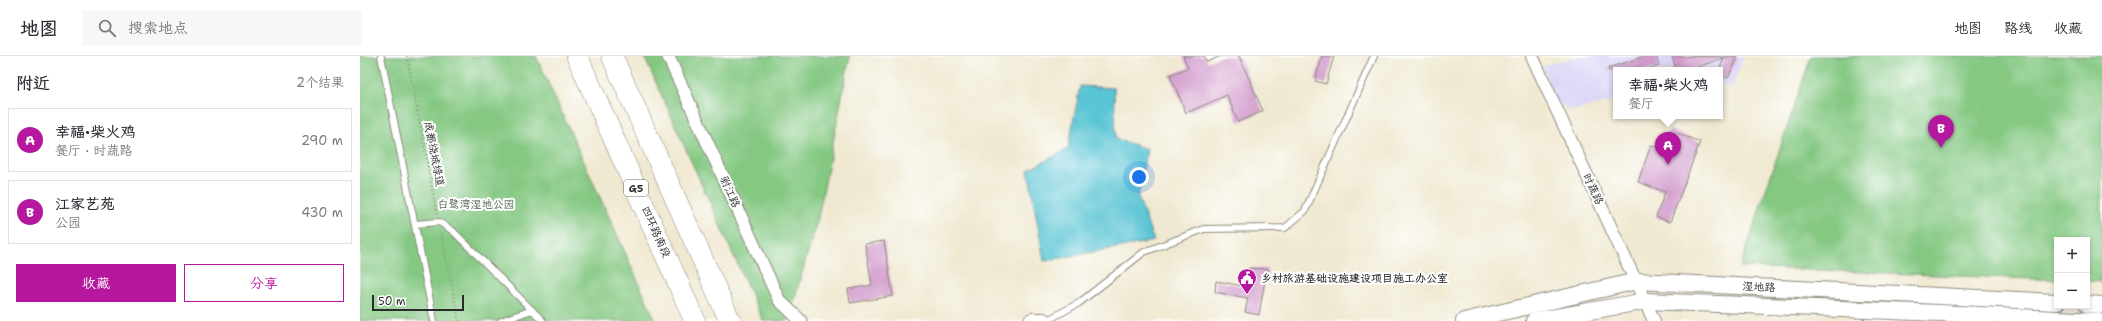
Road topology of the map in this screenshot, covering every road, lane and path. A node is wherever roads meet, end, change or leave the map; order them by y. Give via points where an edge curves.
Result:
1 (380, 56) edge
2 (407, 56) edge
3 (577, 56) edge
4 (612, 56) edge
5 (668, 56) edge
6 (1374, 56) edge
7 (1532, 56) edge
8 (439, 222) junction
9 (415, 224) junction
10 (1637, 281) junction
11 (1646, 302) junction
12 (2054, 302) edge
13 (2090, 304) edge
14 (2102, 305) edge
15 (532, 310) junction
16 (434, 321) edge
17 (459, 321) edge
18 (501, 321) edge
19 (543, 321) edge
20 (695, 321) edge
21 (730, 321) edge
22 (802, 321) edge
23 (1032, 321) edge
24 (1043, 321) edge
25 (1046, 321) edge
26 (1464, 321) edge
27 (1534, 321) edge
28 (1654, 321) edge
29 (2098, 321) edge

1 - 9 lane
2 - 8 path, 成都绕城绿道
3 - 20 highway, 四环路南段 / G5
4 - 21 highway
5 - 22 street, 驸江路 via 778,300
6 - 25 lane via 1306,211 1285,228 1204,229 1144,252 1079,303
7 - 10 street, 时蔬路
8 - 9 lane
8 - 15 lane via 453,230
8 - 17 path, 成都绕城绿道
9 - 16 lane
10 - 11 street, 时蔬路
10 - 12 street, 湿地路
10 - 26 street, 湿地路
11 - 27 street, 湿地路
11 - 28 street, 时蔬路
11 - 29 street, 湿地路
13 - 14 street
15 - 18 lane
15 - 19 lane
23 - 24 street

